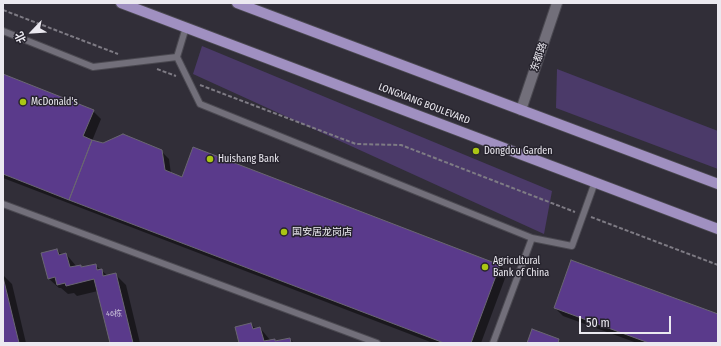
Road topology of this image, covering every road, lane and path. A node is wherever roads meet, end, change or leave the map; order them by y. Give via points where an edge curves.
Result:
1 (121, 3) edge
2 (237, 3) edge
3 (557, 3) edge
4 (3, 10) edge
5 (186, 28) junction
6 (3, 31) edge
7 (177, 57) junction
8 (138, 62) junction
9 (189, 81) junction
10 (521, 110) junction
11 (595, 182) junction
12 (718, 184) edge
13 (3, 204) edge
14 (583, 214) junction
15 (718, 229) edge
16 (532, 238) junction
17 (718, 265) edge
18 (377, 343) edge
19 (493, 343) edge

1 - 5 main road, LONGXIANG BOULEVARD
2 - 10 main road
3 - 10 street, 东都路
4 - 8 path
5 - 7 lane
5 - 11 main road, LONGXIANG BOULEVARD
6 - 8 lane via 93,67
7 - 8 lane
7 - 9 lane
8 - 9 path
9 - 14 path via 356,144 401,146
9 - 16 lane via 200,104
10 - 12 main road
11 - 14 lane
11 - 15 main road, LONGXIANG BOULEVARD
13 - 18 lane
14 - 16 lane via 572,246
14 - 17 path
16 - 19 lane

